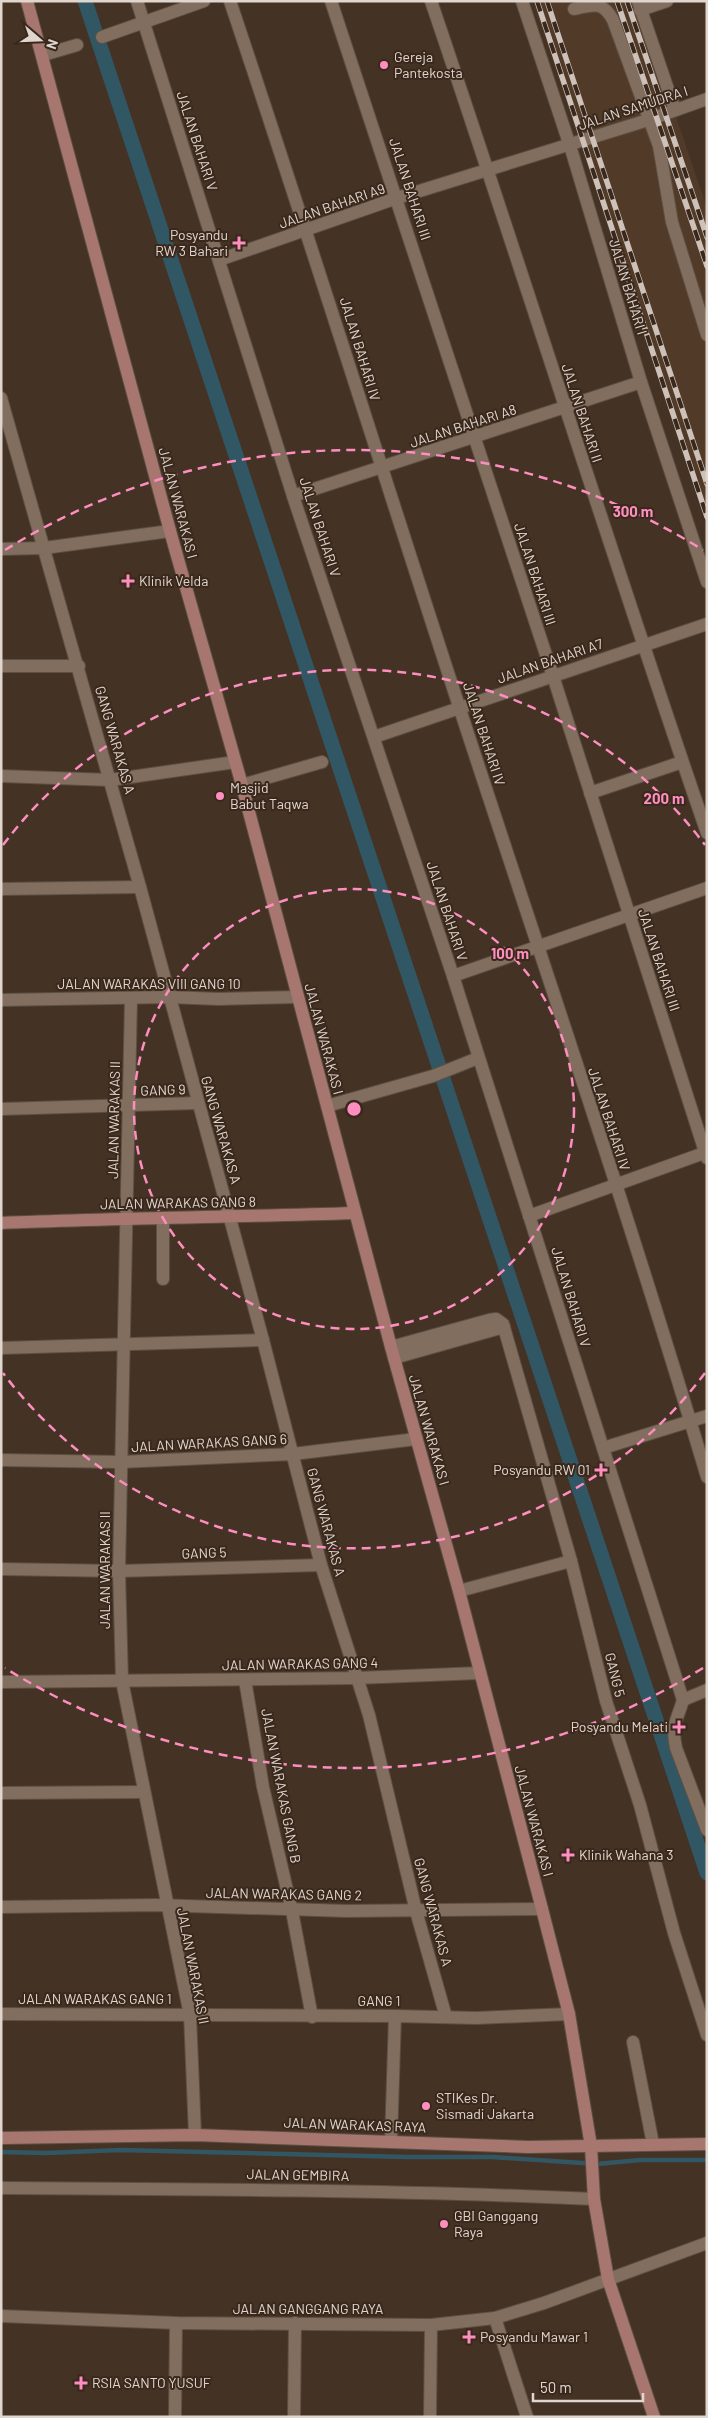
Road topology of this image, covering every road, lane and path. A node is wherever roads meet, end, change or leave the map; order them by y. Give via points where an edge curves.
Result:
1 (27, 1) edge
2 (137, 1) edge
3 (204, 1) edge
4 (230, 1) edge
5 (331, 1) edge
6 (432, 1) edge
7 (522, 1) edge
8 (667, 1) edge
9 (639, 6) edge
10 (574, 9) dead end
11 (144, 22) junction
12 (102, 37) dead end
13 (77, 45) dead end
14 (43, 55) junction
15 (707, 99) edge
16 (675, 110) junction
17 (648, 120) junction
18 (569, 145) junction
19 (489, 170) junction
20 (397, 198) junction
21 (307, 231) junction
22 (219, 260) junction
23 (707, 335) edge
24 (641, 382) junction
25 (1, 398) edge
26 (564, 408) junction
27 (474, 437) junction
28 (7, 443) edge
29 (381, 469) junction
30 (293, 496) junction
31 (170, 531) junction
32 (44, 548) junction
33 (1, 549) edge
34 (707, 582) edge
35 (707, 624) edge
36 (642, 646) junction
37 (1, 666) edge
38 (78, 666) junction
39 (553, 676) junction
40 (460, 708) junction
41 (374, 737) junction
42 (235, 762) junction
43 (322, 762) dead end
44 (682, 762) junction
45 (1, 776) edge
46 (110, 780) junction
47 (242, 785) junction
48 (590, 793) junction
49 (707, 833) edge
50 (140, 887) junction
51 (707, 888) edge
52 (1, 890) edge
53 (629, 915) junction
54 (537, 946) junction
55 (453, 976) junction
56 (169, 997) junction
57 (298, 997) junction
58 (131, 998) junction
59 (1, 1000) edge
60 (478, 1058) junction
61 (198, 1103) junction
62 (130, 1106) junction
63 (327, 1106) junction
64 (1, 1109) edge
65 (706, 1154) edge
66 (615, 1185) junction
67 (355, 1213) junction
68 (530, 1216) junction
69 (128, 1218) junction
70 (163, 1218) junction
71 (230, 1218) junction
72 (1, 1223) edge
73 (163, 1278) dead end
74 (263, 1340) junction
75 (124, 1343) junction
76 (1, 1348) edge
77 (392, 1353) junction
78 (707, 1416) edge
79 (691, 1423) junction
80 (416, 1439) junction
81 (603, 1448) junction
82 (293, 1454) junction
83 (1, 1460) edge
84 (122, 1462) junction
85 (707, 1477) edge
86 (571, 1561) junction
87 (321, 1565) junction
88 (1, 1570) edge
89 (119, 1571) junction
90 (459, 1591) junction
91 (479, 1673) junction
92 (357, 1678) junction
93 (245, 1680) junction
94 (122, 1681) junction
95 (1, 1682) edge
96 (707, 1690) edge
97 (683, 1700) junction
98 (144, 1792) junction
99 (1, 1793) edge
100 (707, 1830) edge
101 (166, 1906) junction
102 (1, 1907) edge
103 (542, 1909) junction
104 (292, 1911) junction
105 (416, 1911) junction
106 (1, 2014) edge
107 (568, 2014) junction
108 (190, 2015) junction
109 (394, 2016) junction
110 (312, 2017) junction
111 (446, 2017) junction
112 (707, 2035) edge
113 (633, 2042) dead end
114 (195, 2135) junction
115 (1, 2138) edge
116 (391, 2141) junction
117 (653, 2144) junction
118 (707, 2144) edge
119 (591, 2150) junction
120 (1, 2188) edge
121 (594, 2199) junction
122 (707, 2243) edge
123 (608, 2279) junction
124 (1, 2316) edge
125 (495, 2318) junction
126 (176, 2323) junction
127 (295, 2323) junction
128 (432, 2325) junction
129 (175, 2417) edge
130 (294, 2417) edge
131 (430, 2417) edge
132 (527, 2417) edge
133 (654, 2417) edge

1 - 14 street, JALAN WARAKAS I
2 - 11 street, JALAN BAHARI V
3 - 11 street
4 - 21 street, JALAN BAHARI IV
5 - 20 street, JALAN BAHARI III
6 - 19 street, JALAN BAHARI II
7 - 18 street, JALAN BAHARI I
8 - 9 street
9 - 16 street
10 - 17 street via 594,5 607,9
11 - 12 street
11 - 22 street, JALAN BAHARI V
13 - 14 street
14 - 31 street, JALAN WARAKAS I
15 - 16 street, JALAN SAMUDRA I
16 - 17 street, JALAN SAMUDRA I
17 - 18 street, JALAN SAMUDRA I
17 - 23 street via 659,146 672,222
18 - 19 street, JALAN BAHARI A9
18 - 24 street, JALAN BAHARI I
19 - 20 street, JALAN BAHARI A9
19 - 26 street, JALAN BAHARI II
20 - 21 street, JALAN BAHARI A9
20 - 27 street, JALAN BAHARI III
21 - 22 street, JALAN BAHARI A9
21 - 29 street, JALAN BAHARI IV
22 - 30 street, JALAN BAHARI V
24 - 26 street, JALAN BAHARI A8
24 - 34 street, JALAN BAHARI I
25 - 28 street, GANG WARAKAS A
26 - 27 street, JALAN BAHARI A8
26 - 36 street, JALAN BAHARI II
27 - 29 street, JALAN BAHARI A8
27 - 39 street, JALAN BAHARI III
28 - 32 street, GANG WARAKAS A
29 - 30 street, JALAN BAHARI A8
29 - 40 street, JALAN BAHARI IV
30 - 41 street, JALAN BAHARI V
31 - 32 street
31 - 42 street, JALAN WARAKAS I
32 - 33 street
32 - 38 street, GANG WARAKAS A
35 - 36 street, JALAN BAHARI A7
36 - 39 street, JALAN BAHARI A7
36 - 44 street, JALAN BAHARI II
37 - 38 street
38 - 46 street, GANG WARAKAS A
39 - 40 street, JALAN BAHARI A7
39 - 48 street, JALAN BAHARI III
40 - 41 street, JALAN BAHARI A7
40 - 54 street, JALAN BAHARI IV
41 - 55 street, JALAN BAHARI V
42 - 46 street
42 - 47 street, JALAN WARAKAS I
43 - 47 street
44 - 48 street
44 - 49 street, JALAN BAHARI II
45 - 46 street
46 - 50 street, GANG WARAKAS A
47 - 57 street, JALAN WARAKAS I
48 - 53 street, JALAN BAHARI III
50 - 52 street
50 - 56 street, GANG WARAKAS A
51 - 53 street
53 - 54 street
53 - 65 street, JALAN BAHARI III
54 - 55 street
54 - 66 street, JALAN BAHARI IV
55 - 60 street, JALAN BAHARI V
56 - 57 street, JALAN WARAKAS VIII GANG 10
56 - 58 street, JALAN WARAKAS VIII GANG 10
56 - 61 street, GANG WARAKAS A
57 - 63 street, JALAN WARAKAS I
58 - 59 street, JALAN WARAKAS VIII GANG 10
58 - 62 street, JALAN WARAKAS II
60 - 63 street via 433,1076
60 - 68 street, JALAN BAHARI V
61 - 62 street, GANG 9
61 - 71 street, GANG WARAKAS A
62 - 64 street, GANG 9
62 - 69 street, JALAN WARAKAS II
63 - 67 street, JALAN WARAKAS I
65 - 66 street
66 - 68 street
66 - 79 street, JALAN BAHARI IV
67 - 71 street, JALAN WARAKAS GANG 8
67 - 77 street, JALAN WARAKAS I
68 - 81 street, JALAN BAHARI V
69 - 70 street, JALAN WARAKAS GANG 8
69 - 72 street, JALAN WARAKAS GANG 8
69 - 75 street, JALAN WARAKAS II
70 - 71 street, JALAN WARAKAS GANG 8
70 - 73 street
71 - 74 street, GANG WARAKAS A
74 - 75 street
74 - 82 street, GANG WARAKAS A
75 - 76 street
75 - 84 street, JALAN WARAKAS II
77 - 80 street, JALAN WARAKAS I
77 - 86 street, GANG 5 via 489,1320 502,1324
78 - 79 street
79 - 81 street
79 - 85 street, JALAN BAHARI IV
80 - 82 street, JALAN WARAKAS GANG 6
80 - 90 street, JALAN WARAKAS I
81 - 97 street, JALAN BAHARI V
82 - 84 street, JALAN WARAKAS GANG 6
82 - 87 street, GANG WARAKAS A
83 - 84 street, JALAN WARAKAS GANG 6
84 - 89 street, JALAN WARAKAS II
86 - 90 street
86 - 112 street, GANG 5 via 606,1701 640,1804 674,1933
87 - 89 street, GANG 5
87 - 92 street, GANG WARAKAS A
88 - 89 street, GANG 5
89 - 94 street, JALAN WARAKAS II
90 - 91 street, JALAN WARAKAS I
91 - 92 street, JALAN WARAKAS GANG 4
91 - 103 street, JALAN WARAKAS I
92 - 93 street, JALAN WARAKAS GANG 4
92 - 105 street, GANG WARAKAS A via 369,1715
93 - 94 street, JALAN WARAKAS GANG 4
93 - 104 street, JALAN WARAKAS GANG B via 263,1787
94 - 95 street, JALAN WARAKAS GANG 4
94 - 98 street, JALAN WARAKAS II
96 - 97 street
97 - 100 street via 674,1723 673,1736
98 - 99 street
98 - 101 street, JALAN WARAKAS II
101 - 102 street, JALAN WARAKAS GANG 2
101 - 104 street, JALAN WARAKAS GANG 2
101 - 108 street, JALAN WARAKAS II
103 - 105 street, JALAN WARAKAS GANG 2
103 - 107 street, JALAN WARAKAS I
104 - 105 street, JALAN WARAKAS GANG 2
104 - 110 street, JALAN WARAKAS GANG B
105 - 111 street, GANG WARAKAS A
106 - 108 street, JALAN WARAKAS GANG 1
107 - 111 street, GANG 1 via 510,2018
107 - 119 street, JALAN WARAKAS I
108 - 110 street, GANG 1
108 - 114 street, JALAN WARAKAS II
109 - 110 street, GANG 1
109 - 111 street, GANG 1
109 - 116 street
113 - 117 street
114 - 115 street, JALAN WARAKAS RAYA
114 - 116 street, JALAN WARAKAS RAYA
116 - 119 street, JALAN WARAKAS RAYA
117 - 118 street, JALAN WARAKAS RAYA
117 - 119 street, JALAN WARAKAS RAYA
119 - 121 street, JALAN WARAKAS I
120 - 121 street, JALAN GEMBIRA via 259,2189
121 - 123 street, JALAN WARAKAS I
122 - 123 street, JALAN GANGGANG RAYA
123 - 125 street, JALAN GANGGANG RAYA
123 - 133 street, JALAN WARAKAS I
124 - 126 street, JALAN GANGGANG RAYA
125 - 128 street, JALAN GANGGANG RAYA
125 - 132 street
126 - 127 street, JALAN GANGGANG RAYA
126 - 129 street
127 - 128 street, JALAN GANGGANG RAYA
127 - 130 street
128 - 131 street

